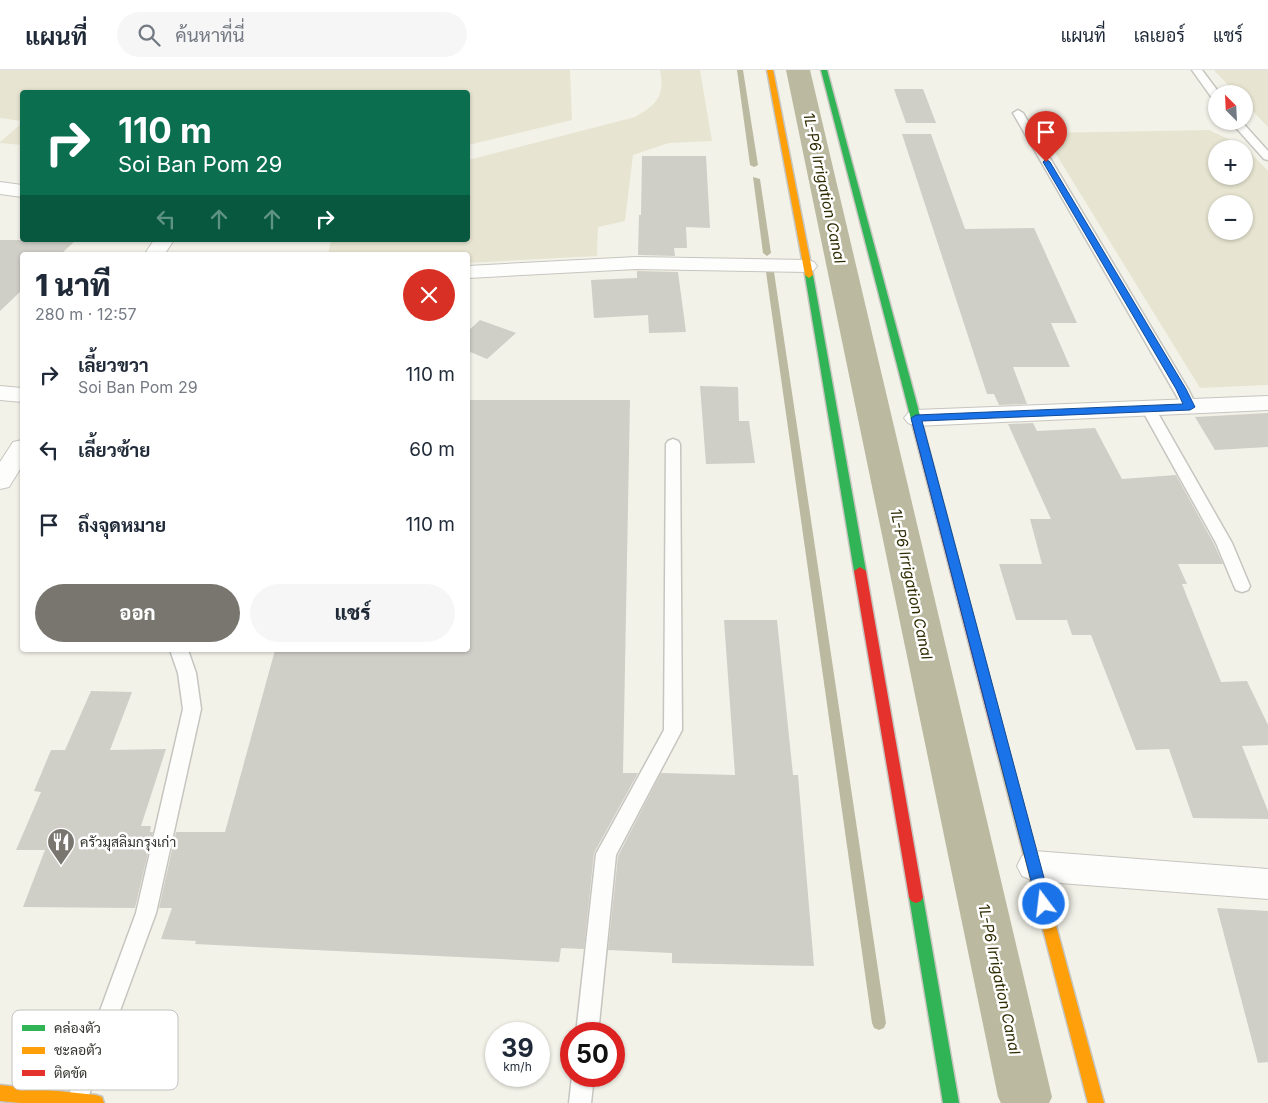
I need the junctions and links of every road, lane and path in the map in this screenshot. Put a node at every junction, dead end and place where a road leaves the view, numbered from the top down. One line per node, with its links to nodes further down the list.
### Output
1 (770, 70): 10 (main road)
2 (824, 70): 17 (main road)
3 (1197, 70): 4 (lane)
4 (1208, 85)
5 (1018, 113): 15 (lane)
6 (1243, 130): 7 (lane)
7 (1268, 157)
8 (0, 188): 9 (street)
9 (20, 191)
10 (807, 266): 11 (street); 33 (main road)
11 (470, 272)
12 (0, 393): 13 (street)
13 (20, 395)
14 (1268, 403): 15 (street)
15 (1190, 407): 16 (street)
16 (1148, 408): 17 (street); 21 (lane)
17 (916, 418): 23 (main road)
18 (673, 444): 26 (lane)
19 (20, 451): 20 (street)
20 (0, 481)
21 (1242, 586)
22 (179, 652): 25 (lane)
23 (1034, 866): 24 (street); 34 (main road)
24 (1268, 884)
25 (110, 1010)
26 (588, 1022)
27 (581, 1087): 32 (lane)
28 (80, 1090): 30 (lane)
29 (0, 1093): 30 (main road)
30 (76, 1101): 31 (main road)
31 (96, 1103)
32 (580, 1103)
33 (950, 1103)
34 (1096, 1103)

